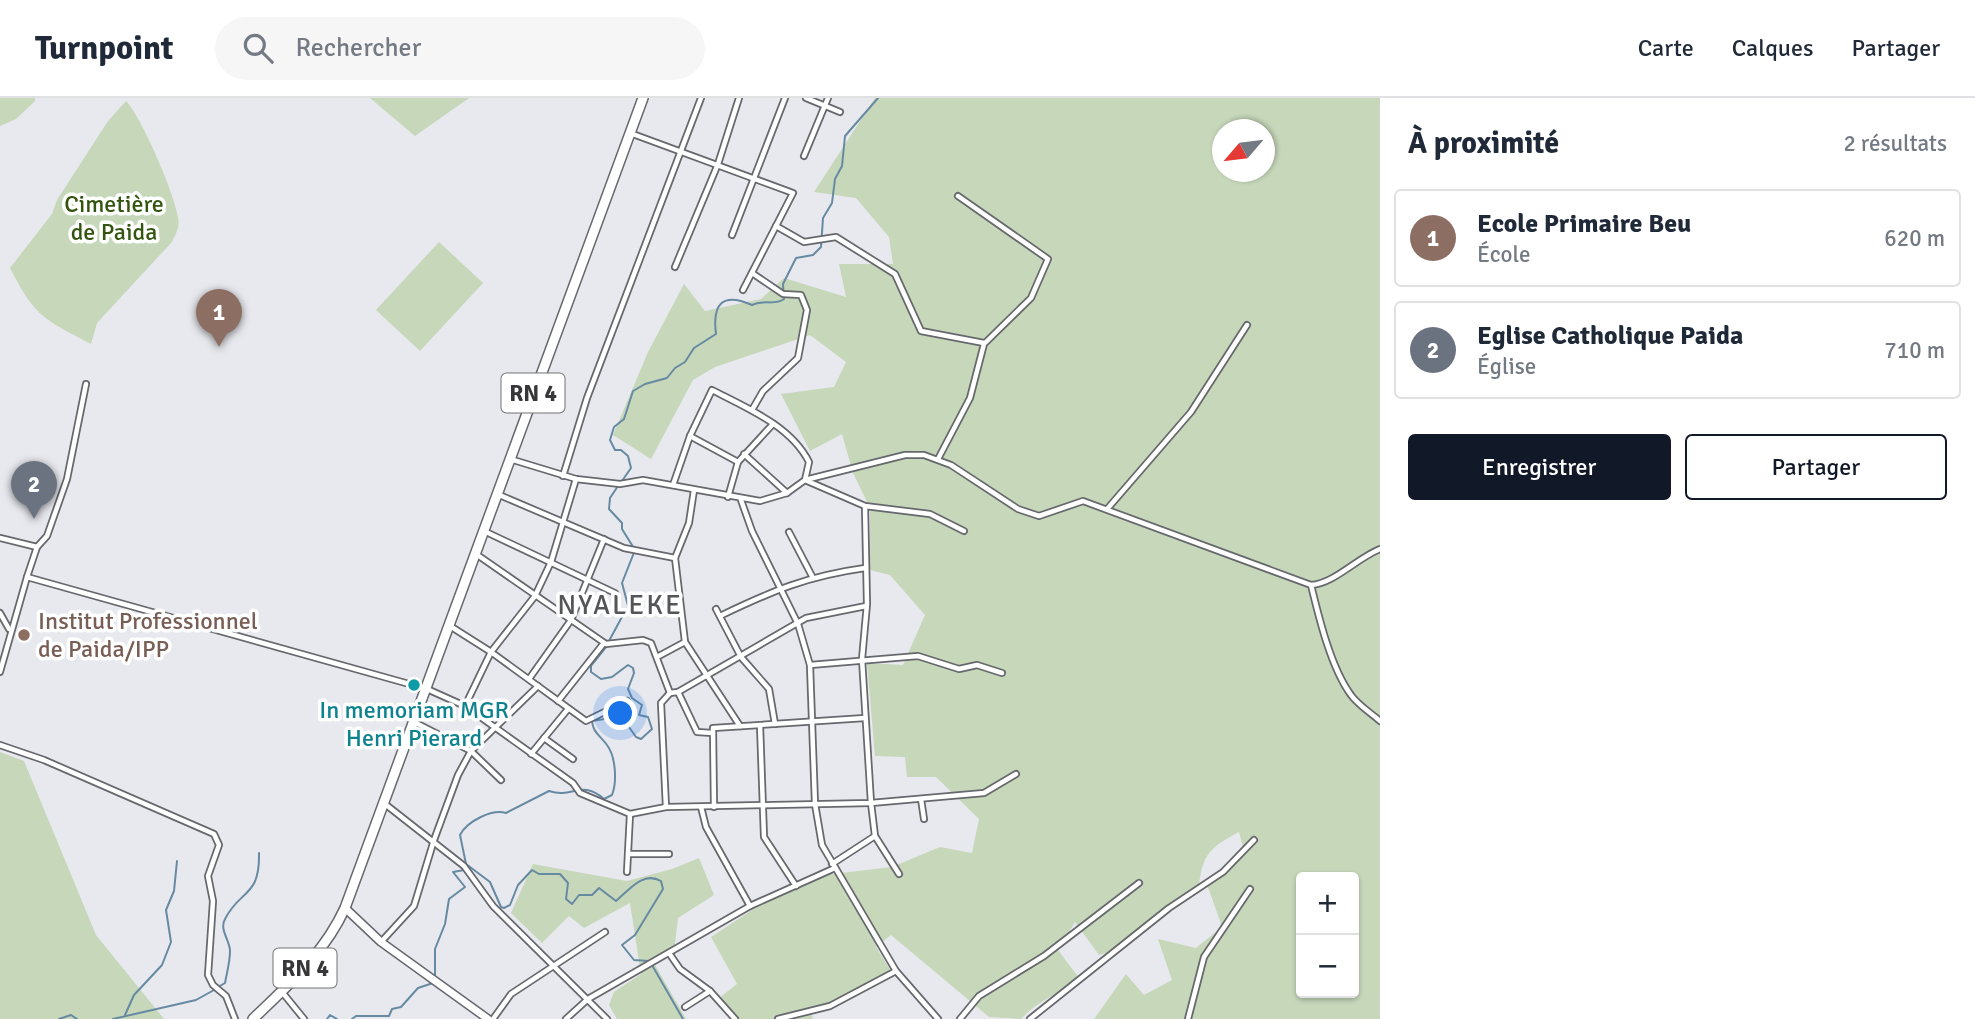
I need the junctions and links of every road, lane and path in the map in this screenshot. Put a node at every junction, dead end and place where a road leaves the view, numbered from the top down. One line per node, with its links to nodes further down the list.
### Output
1 (643, 98): 9 (highway, RN 4)
2 (701, 98): 10 (street)
3 (739, 98): 12 (street)
4 (785, 98): 13 (street)
5 (806, 98): 7 (street)
6 (828, 98): 7 (street)
7 (825, 106): 8 (street); 11 (street)
8 (840, 112)
9 (629, 133): 10 (street); 27 (highway, RN 4)
10 (682, 150): 12 (street); 30 (street)
11 (804, 156)
12 (718, 164): 13 (street); 17 (street)
13 (755, 179): 15 (street); 16 (street)
14 (958, 196): 21 (street)
15 (776, 226): 18 (street); 21 (street)
16 (732, 235)
17 (675, 267)
18 (752, 273): 19 (street); 23 (street)
19 (743, 290)
20 (1247, 325): 40 (street)
21 (984, 344): 28 (street)
22 (86, 384): 47 (street)
23 (752, 410): 24 (street); 25 (street)
24 (773, 424): 26 (street); 32 (street)
25 (690, 436): 29 (street); 33 (street)
26 (744, 454): 29 (street); 35 (street)
27 (509, 458): 30 (street); 36 (highway, RN 4)
28 (938, 459): 32 (street); 40 (street)
29 (738, 462): 37 (street)
30 (563, 476): 31 (street)
31 (576, 479): 33 (street); 41 (street)
32 (805, 480): 35 (street); 39 (street)
33 (673, 485): 34 (street)
34 (694, 490): 37 (street); 50 (street)
35 (787, 493): 38 (street)
36 (496, 494): 41 (street); 42 (highway, RN 4)
37 (728, 497): 38 (street)
38 (741, 500): 57 (street)
39 (865, 506): 43 (street); 52 (street)
40 (1108, 508): 56 (street)
41 (564, 523): 46 (street); 51 (street)
42 (484, 531): 49 (highway, RN 4); 51 (street)
43 (964, 531)
44 (789, 532): 54 (street)
45 (0, 538): 47 (street)
46 (604, 539): 50 (street); 55 (street)
47 (37, 547): 53 (street)
48 (1380, 549): 56 (street)
49 (475, 553): 59 (street); 66 (highway, RN 4)
50 (675, 558): 68 (street)
51 (551, 562): 55 (street); 59 (street)
52 (865, 568): 54 (street); 60 (street)
53 (27, 577): 67 (street); 80 (street)
54 (813, 578): 57 (street)
55 (589, 580): 58 (street); 64 (street)
56 (1311, 585): 89 (street)
57 (779, 587): 63 (street); 65 (street)
58 (615, 593)
59 (535, 596): 64 (street); 70 (street)
60 (866, 606): 65 (street); 73 (street)
61 (716, 609): 63 (street)
62 (0, 613): 67 (street)
63 (720, 616): 72 (street)
64 (571, 620): 69 (street); 78 (street)
65 (798, 624): 72 (street); 74 (street)
66 (449, 625): 70 (street); 80 (highway, RN 4)
67 (10, 630): 75 (street)
68 (685, 642): 71 (street); 77 (street)
69 (607, 644): 71 (street); 83 (street)
70 (491, 652): 78 (street); 85 (street)
71 (657, 657): 82 (street)
72 (741, 657): 77 (street); 91 (street)
73 (862, 659): 74 (street); 76 (street); 87 (street)
74 (810, 665): 88 (street)
75 (0, 672)
76 (1002, 673)
77 (709, 675): 81 (street); 93 (street)
78 (529, 679): 79 (street)
79 (538, 686): 83 (street); 94 (street)
80 (426, 689): 85 (street); 90 (highway, RN 4)
81 (678, 692): 82 (street); 95 (street)
82 (670, 693): 108 (street)
83 (558, 701): 86 (street)
84 (627, 701): 86 (street)
85 (465, 706): 94 (street)
86 (568, 709): 96 (street)
87 (866, 718): 88 (street); 105 (street)
88 (813, 721): 91 (street); 106 (street)
89 (1380, 721)
90 (414, 722): 98 (street); 104 (highway, RN 4)
91 (775, 724): 92 (street)
92 (760, 725): 93 (street); 107 (street)
93 (740, 726): 95 (street)
94 (496, 727): 98 (street); 99 (street)
95 (713, 733): 110 (street)
96 (544, 738): 99 (street); 100 (street)
97 (0, 745): 135 (street)
98 (471, 751): 102 (street); 114 (street)
99 (531, 754): 111 (street)
100 (573, 759)
101 (1016, 774): 103 (street)
102 (501, 780)
103 (921, 798): 105 (street); 112 (street)
104 (383, 803): 114 (street); 125 (highway, RN 4)
105 (871, 803): 106 (street); 113 (street)
106 (815, 804): 107 (street); 118 (street)
107 (761, 805): 110 (street); 122 (street)
108 (666, 807): 109 (street); 111 (street)
109 (701, 807): 110 (street); 124 (street)
110 (714, 807)
111 (631, 814): 116 (street)
112 (924, 818)
113 (876, 836): 118 (street); 120 (street)
114 (434, 840): 127 (street); 129 (street)
115 (1254, 840): 145 (street)
116 (628, 854): 117 (street); 119 (street)
117 (669, 854)
118 (833, 866): 122 (street); 130 (street)
119 (626, 872)
120 (899, 874)
121 (1139, 883): 144 (street)
122 (796, 886): 124 (street)
123 (1250, 889): 146 (street)
124 (750, 906): 128 (street)
125 (345, 908): 127 (street); 131 (highway, RN 4)
126 (605, 932): 129 (street)
127 (381, 942): 138 (street)
128 (669, 953): 132 (street); 133 (street)
129 (553, 965): 133 (street); 138 (street)
130 (896, 971): 142 (street); 143 (street)
131 (281, 991): 136 (highway, RN 4); 137 (street)
132 (710, 991): 134 (street); 141 (street)
133 (588, 999): 139 (street); 140 (street)
134 (685, 1007)
135 (235, 1019)
136 (253, 1019)
137 (304, 1019)
138 (490, 1019)
139 (566, 1019)
140 (607, 1019)
141 (735, 1019)
142 (778, 1019)
143 (939, 1019)
144 (960, 1019)
145 (1030, 1019)
146 (1188, 1019)

